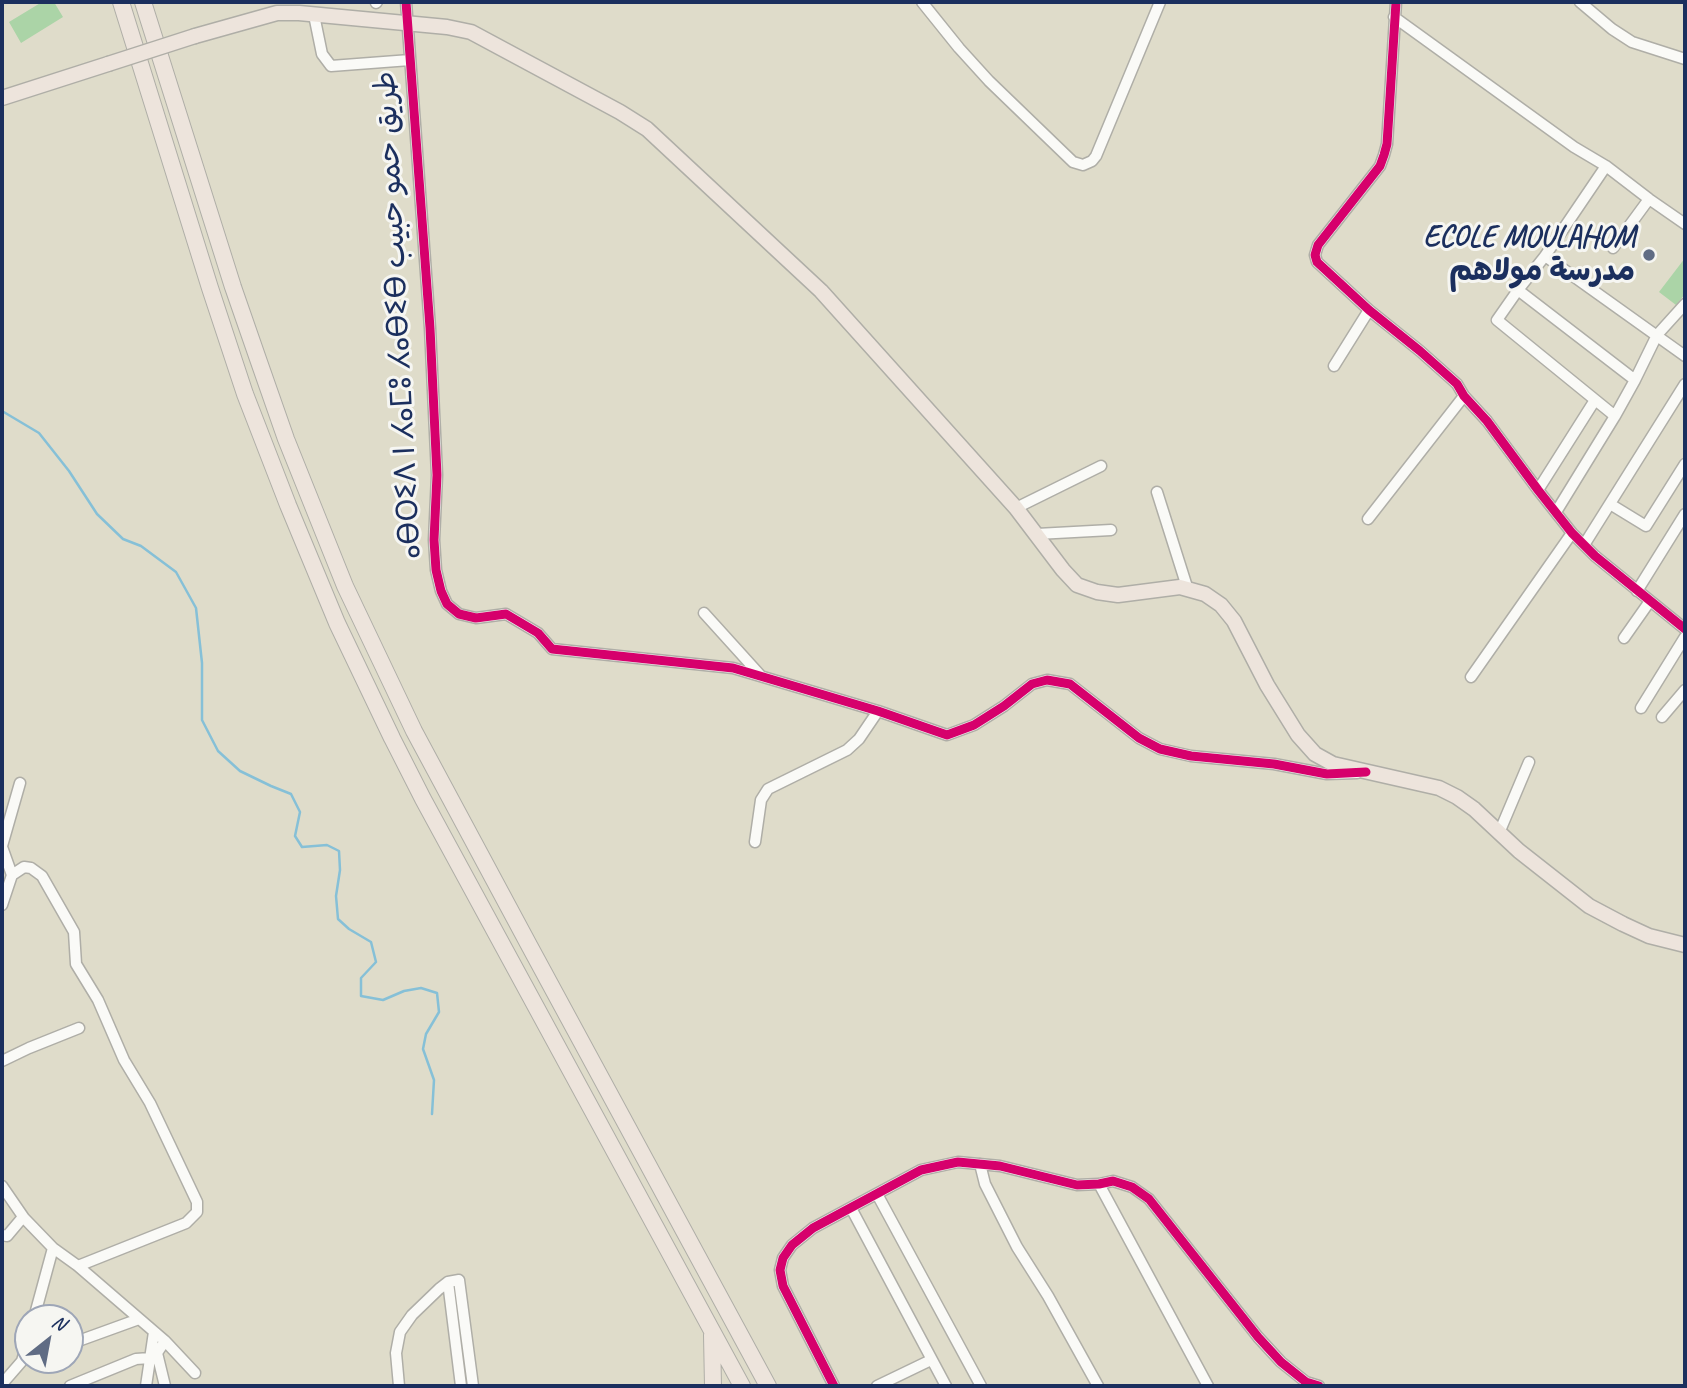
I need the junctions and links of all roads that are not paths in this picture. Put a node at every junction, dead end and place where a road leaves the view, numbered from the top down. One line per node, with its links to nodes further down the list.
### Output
1 (121, 2): 81 (highway)
2 (143, 2): 87 (highway)
3 (284, 2): 9 (street)
4 (407, 2): 11 (street, ⴰⴱⵔⵉⴷ ⵏ ⵃⴰⵎⵓ ⵃⴰⴱⵉⴱ طريق حمو حبيب)
5 (922, 2): 6 (street)
6 (1160, 2)
7 (1396, 2): 10 (street)
8 (1580, 2): 12 (street)
9 (306, 14): 11 (main road); 13 (street); 14 (main road, bridge)
10 (1394, 16): 15 (street); 22 (street)
11 (408, 24): 13 (street, ⴰⴱⵔⵉⴷ ⵏ ⵃⴰⵎⵓ ⵃⴰⴱⵉⴱ طريق حمو حبيب); 36 (main road)
12 (1685, 59)
13 (410, 60): 51 (street, ⴰⴱⵔⵉⴷ ⵏ ⵃⴰⵎⵓ ⵃⴰⴱⵉⴱ طريق حمو حبيب)
14 (2, 98)
15 (1606, 166): 16 (street); 19 (street)
16 (1649, 200): 17 (street); 18 (street)
17 (1685, 224)
18 (1612, 248)
19 (1545, 256): 20 (street); 23 (street)
20 (1518, 290): 26 (street); 29 (street)
21 (1685, 304): 23 (street)
22 (1369, 310): 25 (street); 28 (street)
23 (1657, 335): 24 (street); 26 (street)
24 (1685, 356)
25 (1334, 366)
26 (1635, 380): 30 (street)
27 (1685, 384): 35 (street)
28 (1464, 396): 33 (street); 39 (street)
29 (1595, 400): 30 (street); 33 (street)
30 (1615, 416): 37 (street)
31 (1685, 464): 35 (street)
32 (1101, 466): 36 (street)
33 (1538, 490): 37 (street)
34 (1157, 492): 44 (street)
35 (1610, 504): 43 (street)
36 (1016, 508): 42 (main road)
37 (1556, 512): 41 (street)
38 (1685, 514): 45 (street)
39 (1368, 519)
40 (1111, 530): 42 (street)
41 (1572, 533): 43 (street); 52 (street)
42 (1037, 534): 44 (main road)
43 (1584, 545): 45 (street)
44 (1188, 590): 58 (main road)
45 (1637, 591): 46 (street)
46 (1650, 601): 48 (street); 50 (street)
47 (704, 613): 51 (street)
48 (1685, 629)
49 (1685, 637): 54 (street)
50 (1624, 638)
51 (763, 677): 55 (street, ⴰⴱⵔⵉⴷ ⵏ ⵃⴰⵎⵓ ⵃⴰⴱⵉⴱ طريق حمو حبيب)
52 (1471, 677)
53 (1685, 690): 56 (street)
54 (1641, 708)
55 (877, 711): 58 (street, ⴰⴱⵔⵉⴷ ⵏ ⵃⴰⵎⵓ ⵃⴰⴱⵉⴱ طريق حمو حبيب); 61 (street)
56 (1662, 717)
57 (1530, 761): 60 (street)
58 (1366, 772): 60 (main road)
59 (20, 783): 62 (street)
60 (1499, 833): 65 (main road)
61 (755, 842)
62 (2, 846): 63 (street)
63 (12, 875): 64 (street); 76 (street)
64 (2, 905)
65 (1685, 945)
66 (79, 1028): 67 (street)
67 (2, 1061)
68 (980, 1164): 69 (street); 71 (street); 100 (street)
69 (1099, 1184): 101 (street); 102 (street)
70 (2, 1186): 73 (street)
71 (877, 1194): 72 (street); 99 (street)
72 (851, 1208): 85 (street); 96 (street)
73 (23, 1217): 74 (street); 75 (street)
74 (2, 1236)
75 (53, 1248): 76 (street); 78 (street)
76 (78, 1266): 79 (street)
77 (453, 1281): 91 (street); 92 (street); 93 (street)
78 (38, 1304)
79 (139, 1319): 80 (street); 82 (street)
80 (154, 1332): 83 (street); 84 (street)
81 (712, 1332): 94 (highway); 95 (highway)
82 (84, 1339)
83 (165, 1342): 86 (street); 90 (street)
84 (150, 1357): 88 (street); 89 (street)
85 (931, 1360): 97 (street); 98 (street)
86 (195, 1373)
87 (767, 1382)
88 (70, 1386)
89 (146, 1386)
90 (165, 1386)
91 (398, 1386)
92 (461, 1386)
93 (473, 1386)
94 (713, 1386)
95 (742, 1386)
96 (834, 1386)
97 (877, 1386)
98 (946, 1386)
99 (981, 1386)
100 (1098, 1386)
101 (1208, 1386)
102 (1319, 1386)

